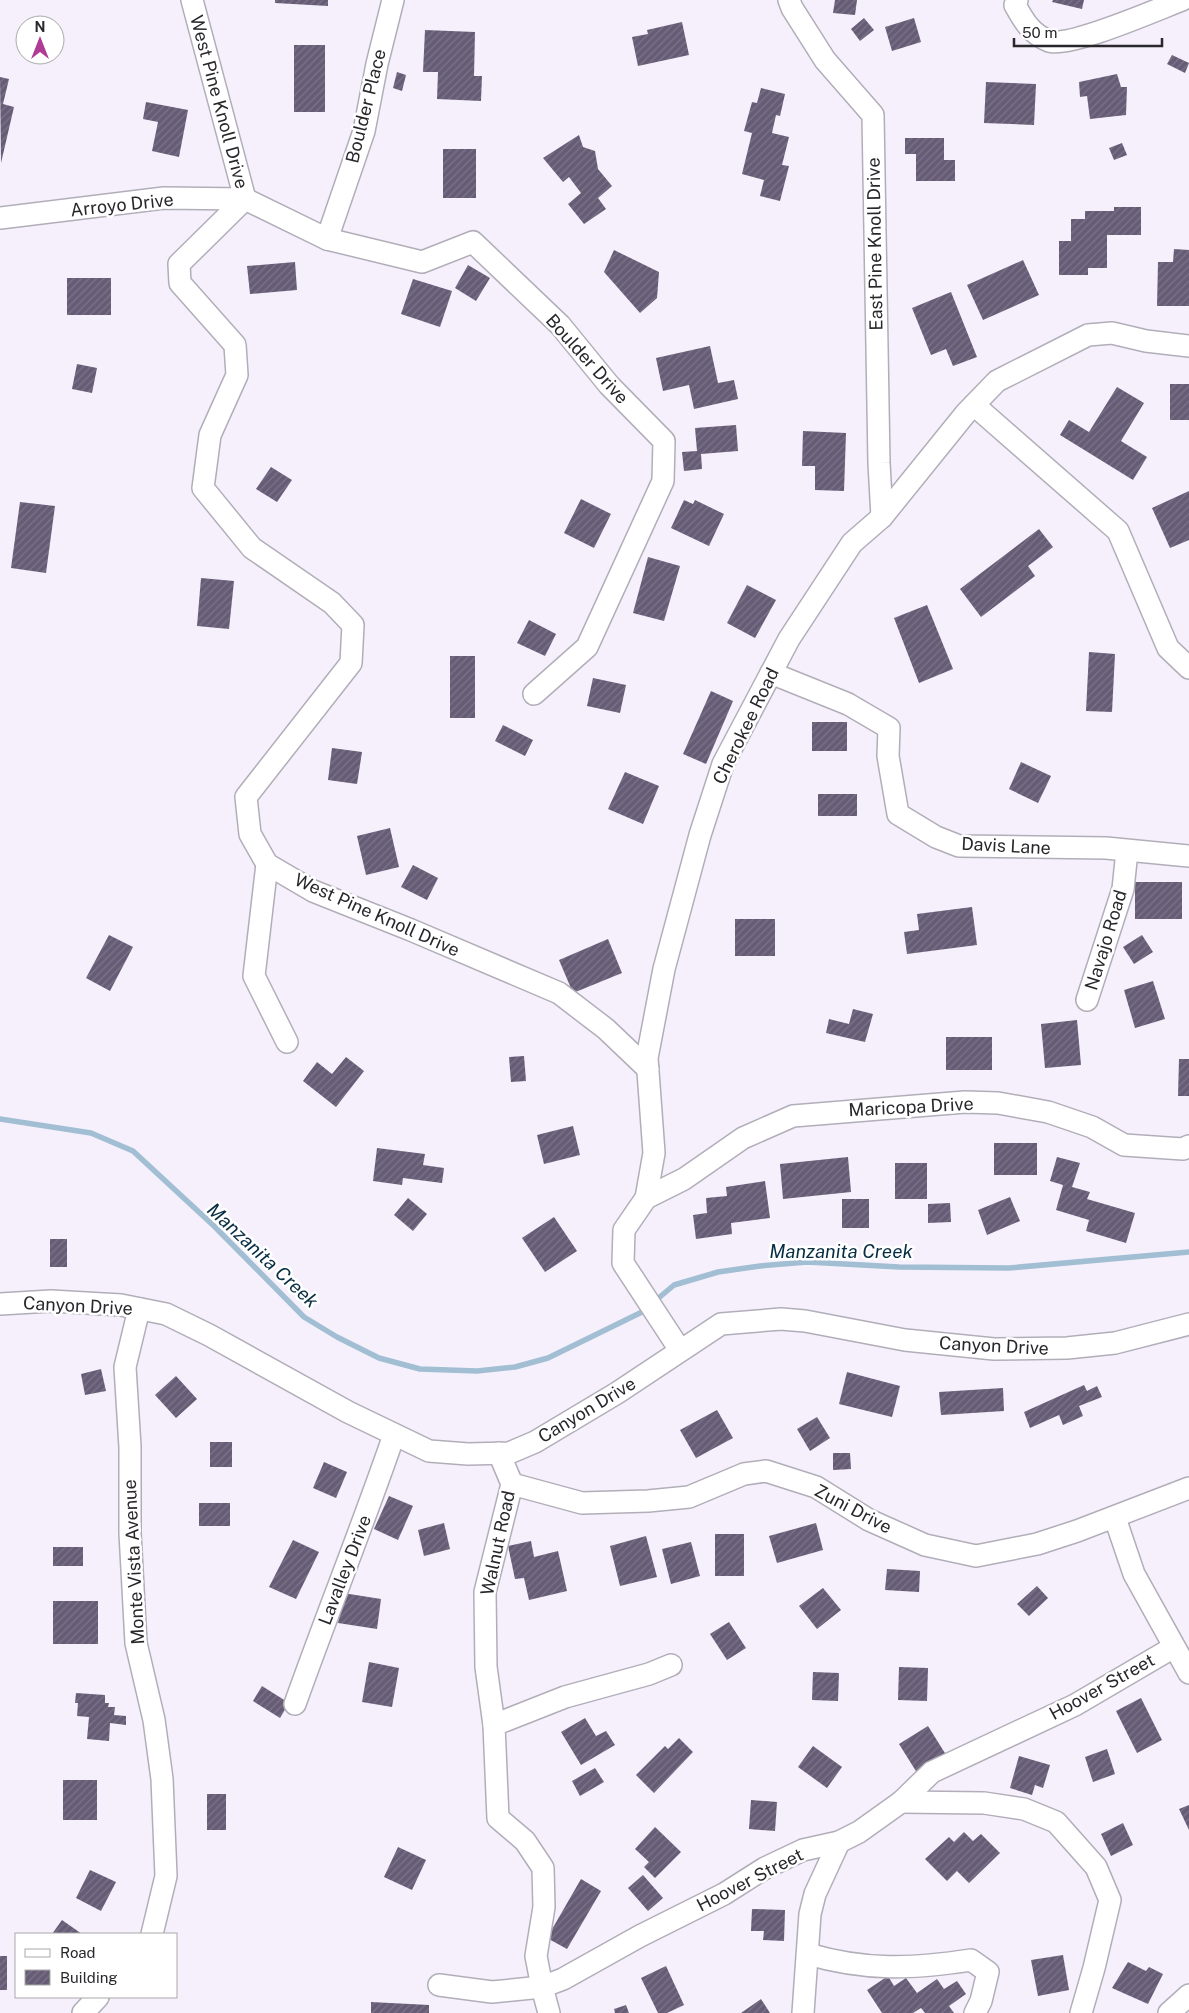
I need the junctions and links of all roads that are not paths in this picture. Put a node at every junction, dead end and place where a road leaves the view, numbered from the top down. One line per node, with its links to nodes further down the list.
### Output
1 (192, 0): 6 (street, West Pine Knoll Drive)
2 (393, 0): 8 (street, Boulder Place)
3 (789, 0): 11 (street, East Pine Knoll Drive)
4 (1017, 0): 5 (street)
5 (1182, 0)
6 (245, 199): 7 (street, Arroyo Drive); 8 (street, Boulder Drive); 17 (street, West Pine Knoll Drive)
7 (0, 218)
8 (327, 238): 14 (street, Boulder Drive)
9 (1189, 346): 10 (street, Cherokee Road)
10 (974, 404): 11 (street, Cherokee Road); 12 (street)
11 (882, 517): 13 (street, Cherokee Road)
12 (1189, 668)
13 (771, 673): 15 (street, Davis Lane); 20 (street, Cherokee Road)
14 (534, 694)
15 (1127, 851): 16 (street, Davis Lane); 18 (street, Navajo Road)
16 (1189, 856)
17 (267, 864): 19 (street); 20 (street, West Pine Knoll Drive)
18 (1087, 1000)
19 (287, 1042)
20 (648, 1069): 22 (street, Cherokee Road)
21 (1189, 1146): 22 (street, Maricopa Drive)
22 (646, 1198): 26 (street, Cherokee Road)
23 (0, 1304): 24 (street, Canyon Drive)
24 (139, 1309): 27 (street, Canyon Drive); 39 (street, Monte Vista Avenue)
25 (1189, 1324): 26 (street, Canyon Drive)
26 (680, 1350): 28 (street, Canyon Drive)
27 (394, 1435): 28 (street, Canyon Drive); 35 (street, Lavalley Drive)
28 (499, 1453): 29 (street, Walnut Road)
29 (512, 1484): 31 (street, Zuni Drive); 36 (street, Walnut Road)
30 (1189, 1488): 31 (street, Zuni Drive)
31 (1115, 1518): 32 (street)
32 (1174, 1647): 34 (street); 37 (street, Hoover Street)
33 (671, 1666): 36 (street)
34 (1189, 1673)
35 (295, 1704)
36 (494, 1725): 42 (street, Walnut Road)
37 (901, 1802): 38 (street, Hoover Street); 49 (street)
38 (839, 1842): 40 (street); 42 (street, Hoover Street)
39 (152, 1933)
40 (808, 1954): 47 (street); 48 (street)
41 (439, 1985): 42 (street, Hoover Street)
42 (542, 1987): 46 (street, Walnut Road)
43 (1189, 1995): 50 (street)
44 (97, 1998): 45 (street)
45 (83, 2013)
46 (549, 2013)
47 (803, 2013)
48 (975, 2013)
49 (1081, 2013)
50 (1169, 2013)

